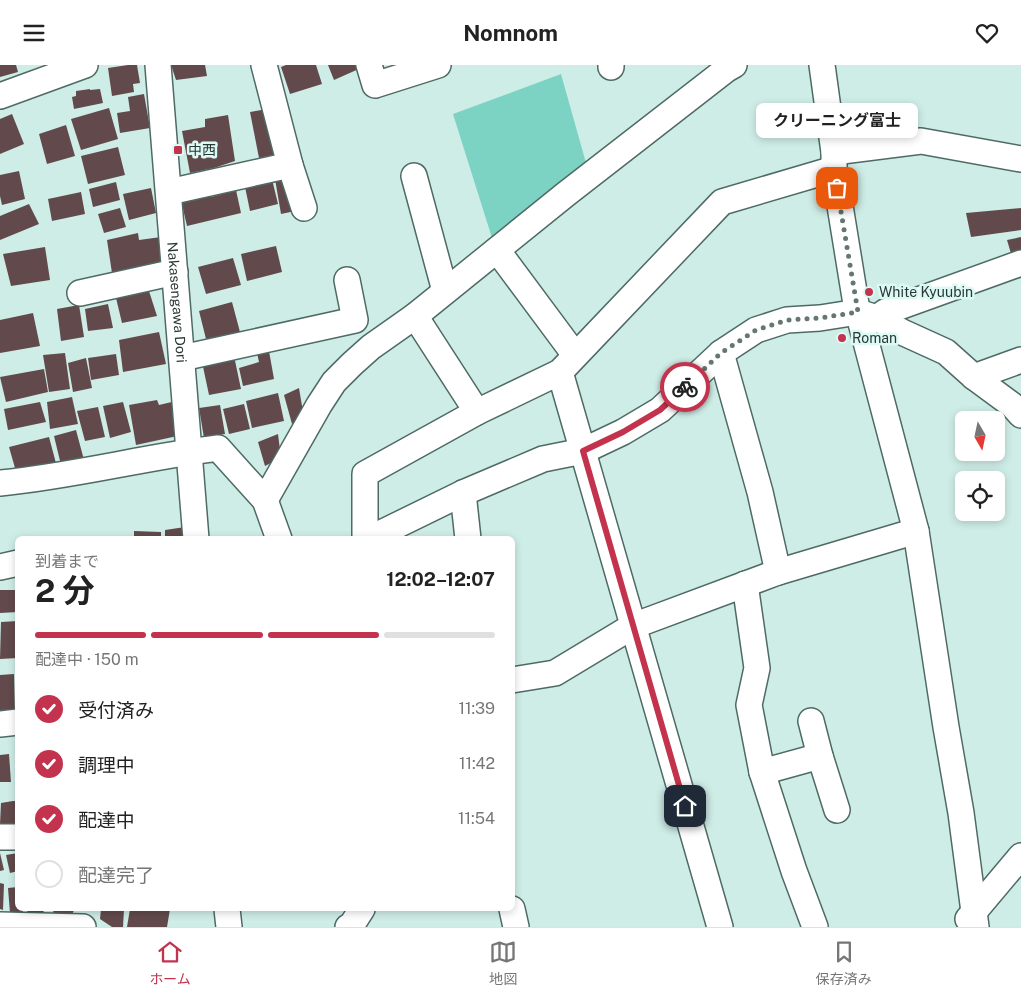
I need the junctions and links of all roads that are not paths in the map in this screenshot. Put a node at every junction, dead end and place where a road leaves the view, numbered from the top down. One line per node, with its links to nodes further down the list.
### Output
1 (86, 65): 8 (street)
2 (158, 65): 13 (street, Nakasengawa Dori)
3 (264, 65): 11 (street)
4 (369, 65): 5 (street)
5 (438, 65)
6 (734, 65): 15 (street)
7 (822, 65): 10 (street)
8 (0, 96)
9 (1021, 159): 10 (street)
10 (834, 160): 21 (street); 26 (street)
11 (290, 165): 13 (street); 14 (street)
12 (414, 176): 19 (street)
13 (169, 192): 17 (street, Nakasengawa Dori)
14 (304, 208)
15 (497, 250): 19 (street); 26 (street)
16 (1021, 263): 21 (street)
17 (175, 271): 20 (street); 24 (street, Nakasengawa Dori)
18 (347, 280): 24 (street)
19 (446, 291): 22 (street)
20 (80, 293)
21 (868, 315): 23 (street); 27 (street); 35 (street)
22 (415, 316): 28 (street); 34 (street)
23 (721, 353): 30 (street); 43 (street)
24 (182, 358): 31 (street, Nakasengawa Dori)
25 (1021, 359): 27 (street)
26 (567, 364): 28 (street); 30 (street)
27 (974, 377): 29 (street)
28 (477, 412): 38 (street)
29 (1021, 415)
30 (583, 451): 33 (street); 45 (street)
31 (189, 452): 32 (street); 34 (street); 36 (street, Nakasengawa Dori)
32 (1, 481)
33 (463, 493): 39 (street); 40 (street)
34 (265, 500): 37 (street)
35 (916, 531): 43 (street); 60 (street)
36 (196, 536)
37 (278, 536)
38 (365, 536)
39 (375, 536)
40 (468, 536)
41 (15, 564): 42 (street)
42 (0, 567)
43 (778, 572): 44 (street)
44 (745, 585): 45 (street); 51 (street)
45 (633, 626): 46 (street); 66 (street)
46 (515, 680)
47 (812, 721): 50 (street)
48 (15, 722): 49 (street)
49 (0, 723)
50 (820, 756): 51 (street); 52 (street)
51 (762, 772): 67 (street)
52 (837, 810)
53 (0, 837): 54 (street)
54 (15, 837)
55 (1021, 856): 60 (street)
56 (82, 911): 62 (street)
57 (227, 911): 63 (street)
58 (361, 911): 64 (street)
59 (512, 911): 65 (street)
60 (971, 921)
61 (0, 925): 62 (street)
62 (83, 927)
63 (228, 927)
64 (348, 927)
65 (516, 927)
66 (720, 927)
67 (815, 927)

